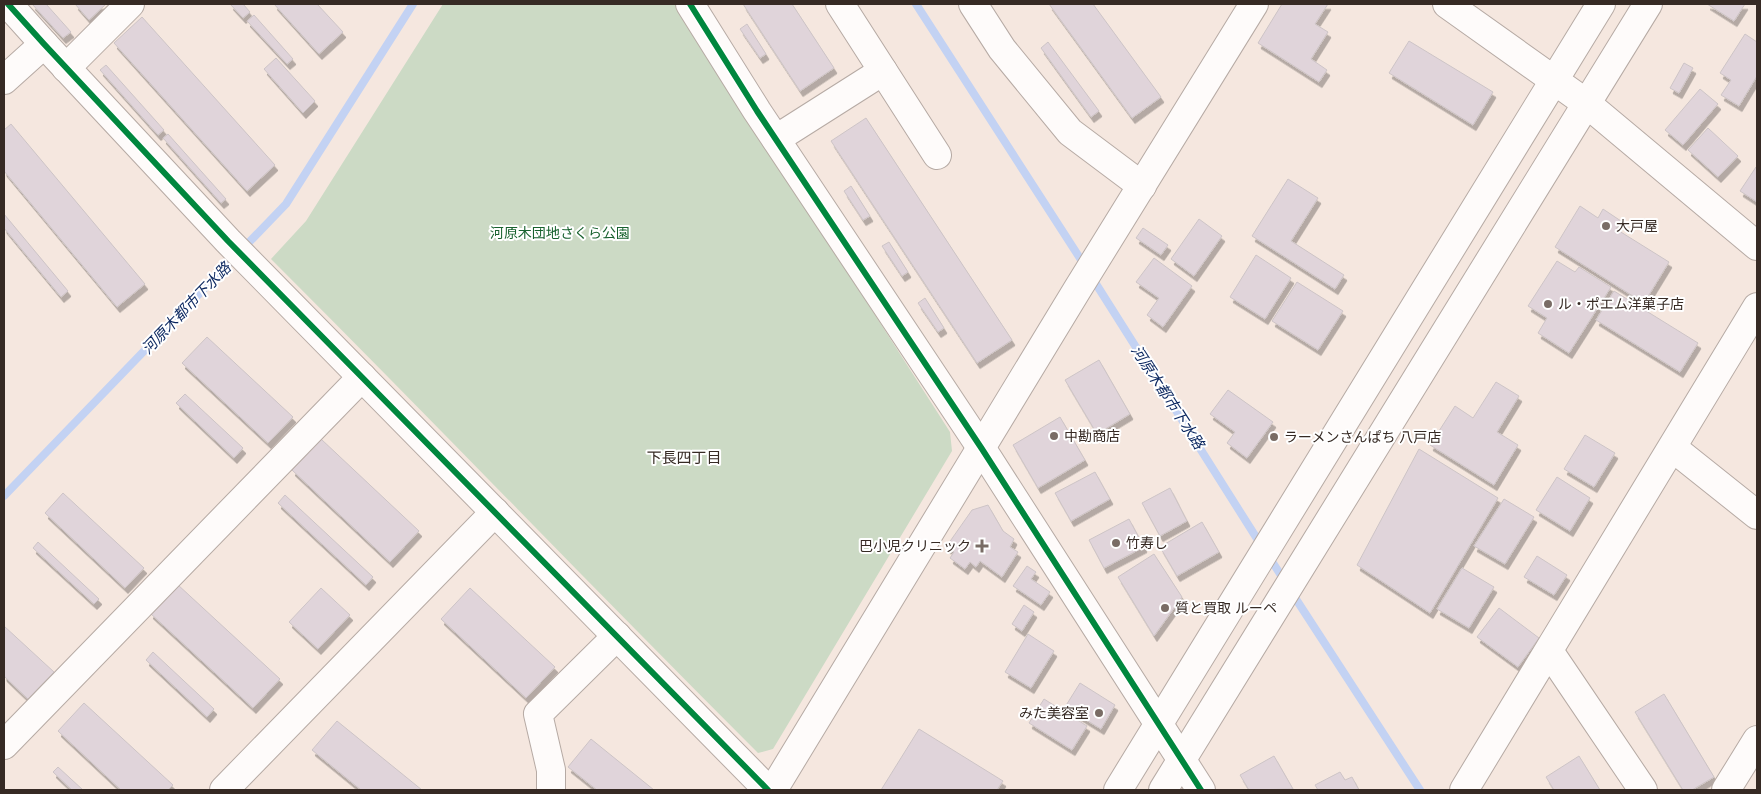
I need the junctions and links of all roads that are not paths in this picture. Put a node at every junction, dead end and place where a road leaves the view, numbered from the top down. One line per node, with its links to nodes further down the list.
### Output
1 (8, 4): 10 (street)
2 (130, 4): 11 (street)
3 (690, 4): 16 (street)
4 (840, 4): 12 (street)
5 (974, 4): 18 (street)
6 (1254, 4): 18 (street)
7 (1447, 4): 14 (street)
8 (1601, 4): 14 (street)
9 (1648, 4): 15 (street)
10 (44, 44): 11 (street); 13 (street)
11 (66, 68): 21 (street)
12 (883, 71): 16 (street); 17 (street)
13 (4, 80)
14 (1554, 80): 15 (street); 28 (street)
15 (1586, 103): 19 (street); 31 (street)
16 (776, 139): 23 (street)
17 (937, 156)
18 (1142, 186): 23 (street)
19 (1757, 246)
20 (1757, 307): 22 (street)
21 (362, 377): 24 (street); 30 (street)
22 (1673, 448): 25 (street); 27 (street)
23 (982, 449): 28 (street); 35 (street)
24 (494, 512): 26 (street); 32 (street)
25 (1757, 515)
26 (617, 636): 33 (street); 34 (street)
27 (1549, 651): 39 (street); 40 (street)
28 (1159, 724): 31 (street); 36 (street)
29 (1757, 740): 41 (street)
30 (4, 745)
31 (1181, 760): 37 (street); 38 (street)
32 (224, 790)
33 (551, 790)
34 (768, 790)
35 (773, 790)
36 (1118, 790)
37 (1163, 790)
38 (1201, 790)
39 (1464, 790)
40 (1643, 790)
41 (1726, 790)

